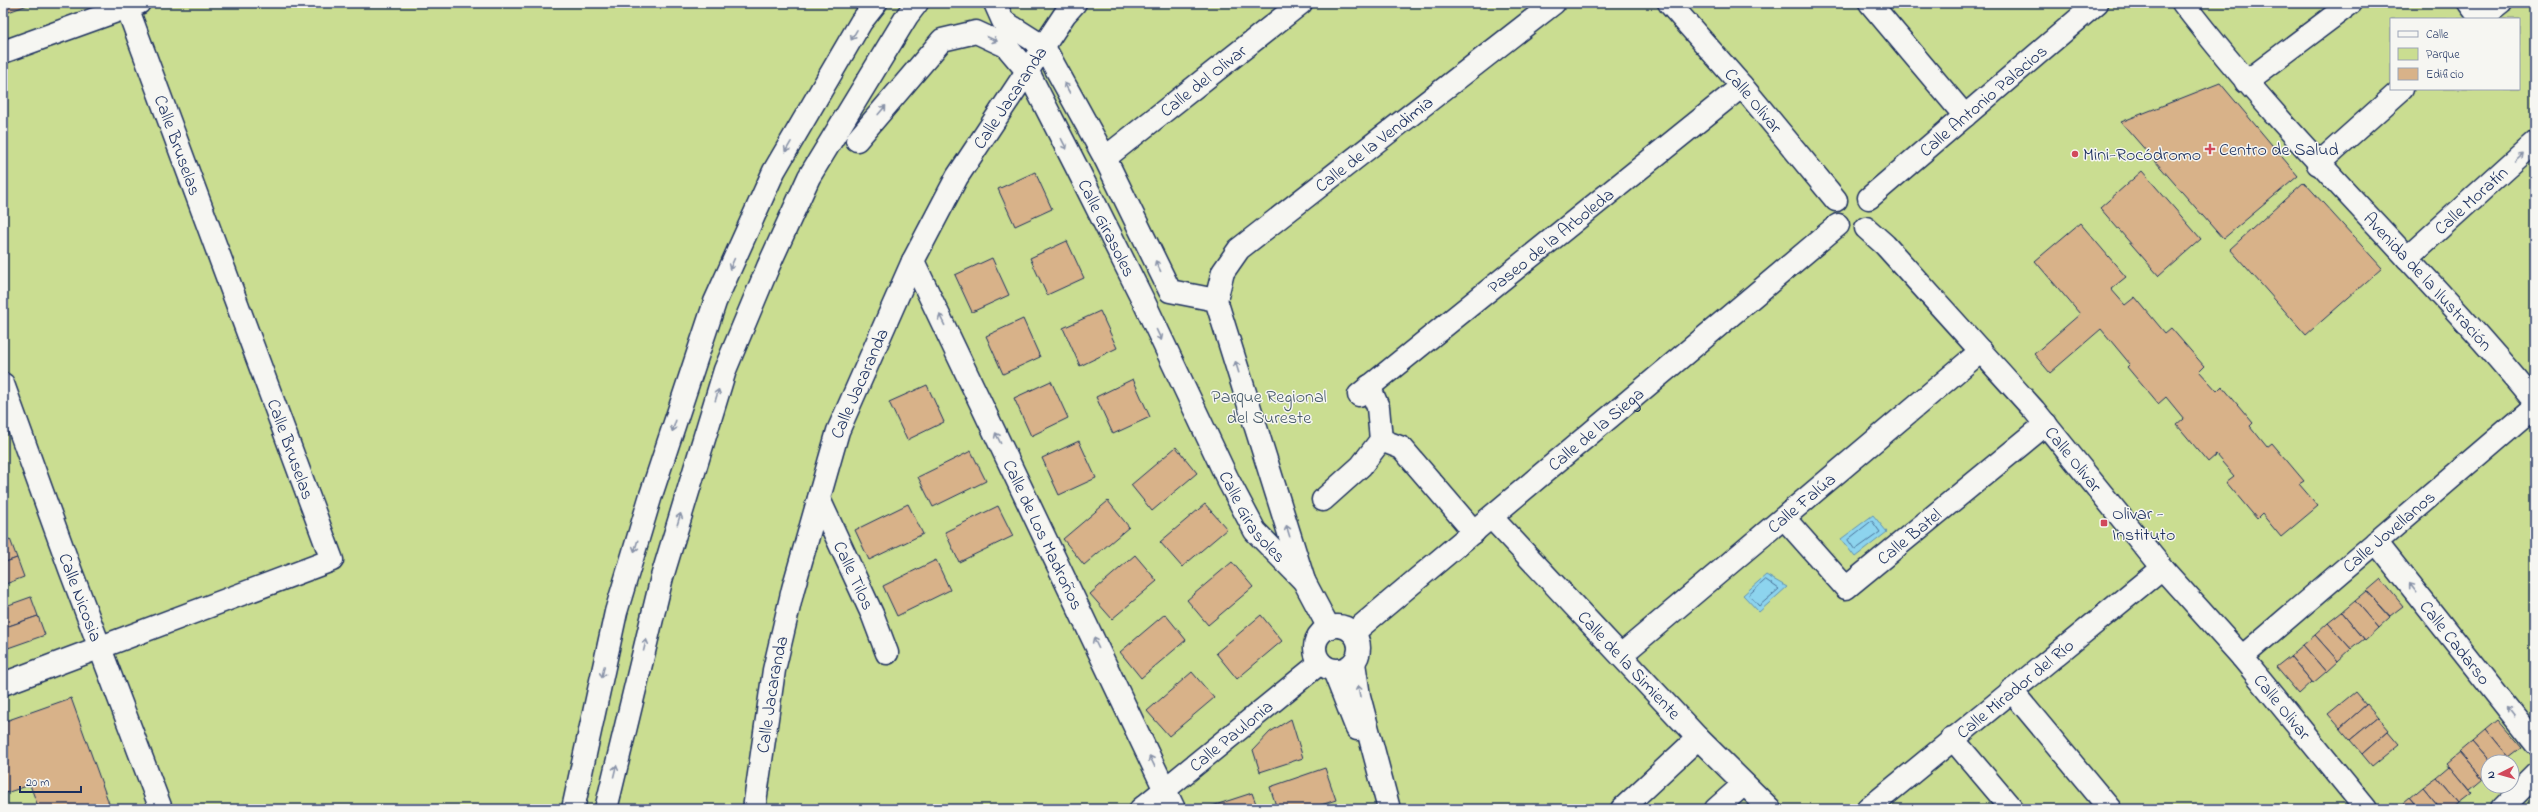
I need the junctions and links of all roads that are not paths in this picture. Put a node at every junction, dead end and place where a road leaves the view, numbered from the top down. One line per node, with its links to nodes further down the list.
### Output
1 (876, 3): 67 (street, one-way to 67)
2 (917, 3): 68 (street, one-way to 2)
3 (995, 3): 15 (street, Calle Girasoles)
4 (1075, 3): 15 (street, Calle Jacaranda)
5 (1301, 3): 24 (street, Calle del Olivar)
6 (1554, 3): 33 (street, Calle de la Vendimia)
7 (1669, 3): 19 (street, Calle Olivar)
8 (1870, 3): 21 (street)
9 (2097, 3): 21 (street, Calle Antonio Palacios)
10 (2183, 3): 18 (street, Avenida de la Ilustración)
11 (2351, 3): 18 (street)
12 (2501, 3): 14 (street)
13 (133, 5): 16 (street); 51 (street, Calle Bruselas)
14 (2477, 13)
15 (1044, 47): 17 (street, Calle Jacaranda); 24 (street, Calle Girasoles, one-way to 15)
16 (3, 52)
17 (1028, 72): 22 (street, Calle Girasoles, one-way to 17); 31 (street, Calle Jacaranda); 34 (street, Calle Girasoles, one-way to 34)
18 (2246, 82): 25 (street, Avenida de la Ilustración)
19 (1742, 86): 27 (street, Calle Olivar); 40 (street, Paseo de la Arboleda)
20 (2401, 90): 25 (street)
21 (1965, 116): 26 (street, Calle Antonio Palacios)
22 (857, 140)
23 (2535, 142): 30 (street, Calle Moratín, one-way to 23)
24 (1105, 158): 32 (street, Calle Girasoles, one-way to 24)
25 (2318, 164): 30 (street, Avenida de la Ilustración)
26 (1869, 198): 27 (street); 29 (street)
27 (1836, 200): 28 (street)
28 (1838, 225): 29 (street); 43 (street, Calle de la Siega)
29 (1866, 228): 35 (street, Calle Olivar)
30 (2407, 258): 37 (street, Avenida de la Ilustración)
31 (913, 261): 41 (street, Calle Jacaranda); 65 (street, Calle de Los Madroños, one-way to 31)
32 (1170, 291): 33 (street); 34 (street)
33 (1216, 300): 48 (street, Calle Girasoles, one-way to 33)
34 (1145, 304): 48 (street, Calle Girasoles, one-way to 48)
35 (1981, 351): 39 (street, Calle Olivar); 44 (street, Calle Falúa)
36 (3, 384): 51 (street, Calle Nicosia)
37 (2535, 402)
38 (2535, 406): 46 (street, Calle Jovellanos)
39 (2046, 424): 44 (street, Calle Batel); 47 (street, Calle Olivar)
40 (1381, 440): 42 (street); 45 (street)
41 (819, 498): 52 (street, Calle Tilos); 69 (street, Calle Jacaranda)
42 (1323, 500)
43 (1492, 518): 45 (street, Calle de la Siega); 53 (street, Calle de la Simiente)
44 (1784, 518): 53 (street, Calle Falúa)
45 (1474, 532): 50 (street, Calle de la Siega)
46 (2376, 542): 54 (street, Calle Jovellanos); 61 (street, Calle Cadarso, one-way to 46)
47 (2162, 568): 54 (street, Calle Olivar); 58 (street, Calle Mirador del Río)
48 (1304, 581): 49 (street, Calle Girasoles)
49 (1328, 628): 50 (street); 56 (street)
50 (1353, 633): 55 (street)
51 (100, 648): 57 (street, Calle Bruselas); 66 (street, Calle Nicosia)
52 (887, 653)
53 (1621, 655): 59 (street, Calle de la Simiente)
54 (2242, 657): 79 (street, Calle Olivar)
55 (1354, 663): 56 (street); 63 (street, one-way to 55)
56 (1327, 667): 63 (street); 65 (street, Calle Paulonia)
57 (3, 684)
58 (2011, 690): 60 (street, Calle Mirador del Río); 78 (street)
59 (1698, 738): 64 (street, Calle de la Simiente); 73 (street)
60 (1952, 738): 76 (street, Calle Mirador del Río); 77 (street)
61 (2535, 743)
62 (2535, 775): 80 (street)
63 (1381, 783): 72 (street)
64 (1744, 784): 74 (street); 75 (street, Calle de la Simiente)
65 (1166, 789): 70 (street, Calle Paulonia); 71 (street, Calle de Los Madroños)
66 (161, 809)
67 (573, 809)
68 (606, 809)
69 (754, 809)
70 (1141, 809)
71 (1174, 809)
72 (1389, 809)
73 (1622, 809)
74 (1716, 809)
75 (1770, 809)
76 (1868, 809)
77 (2012, 809)
78 (2110, 809)
79 (2366, 809)
80 (2501, 809)

